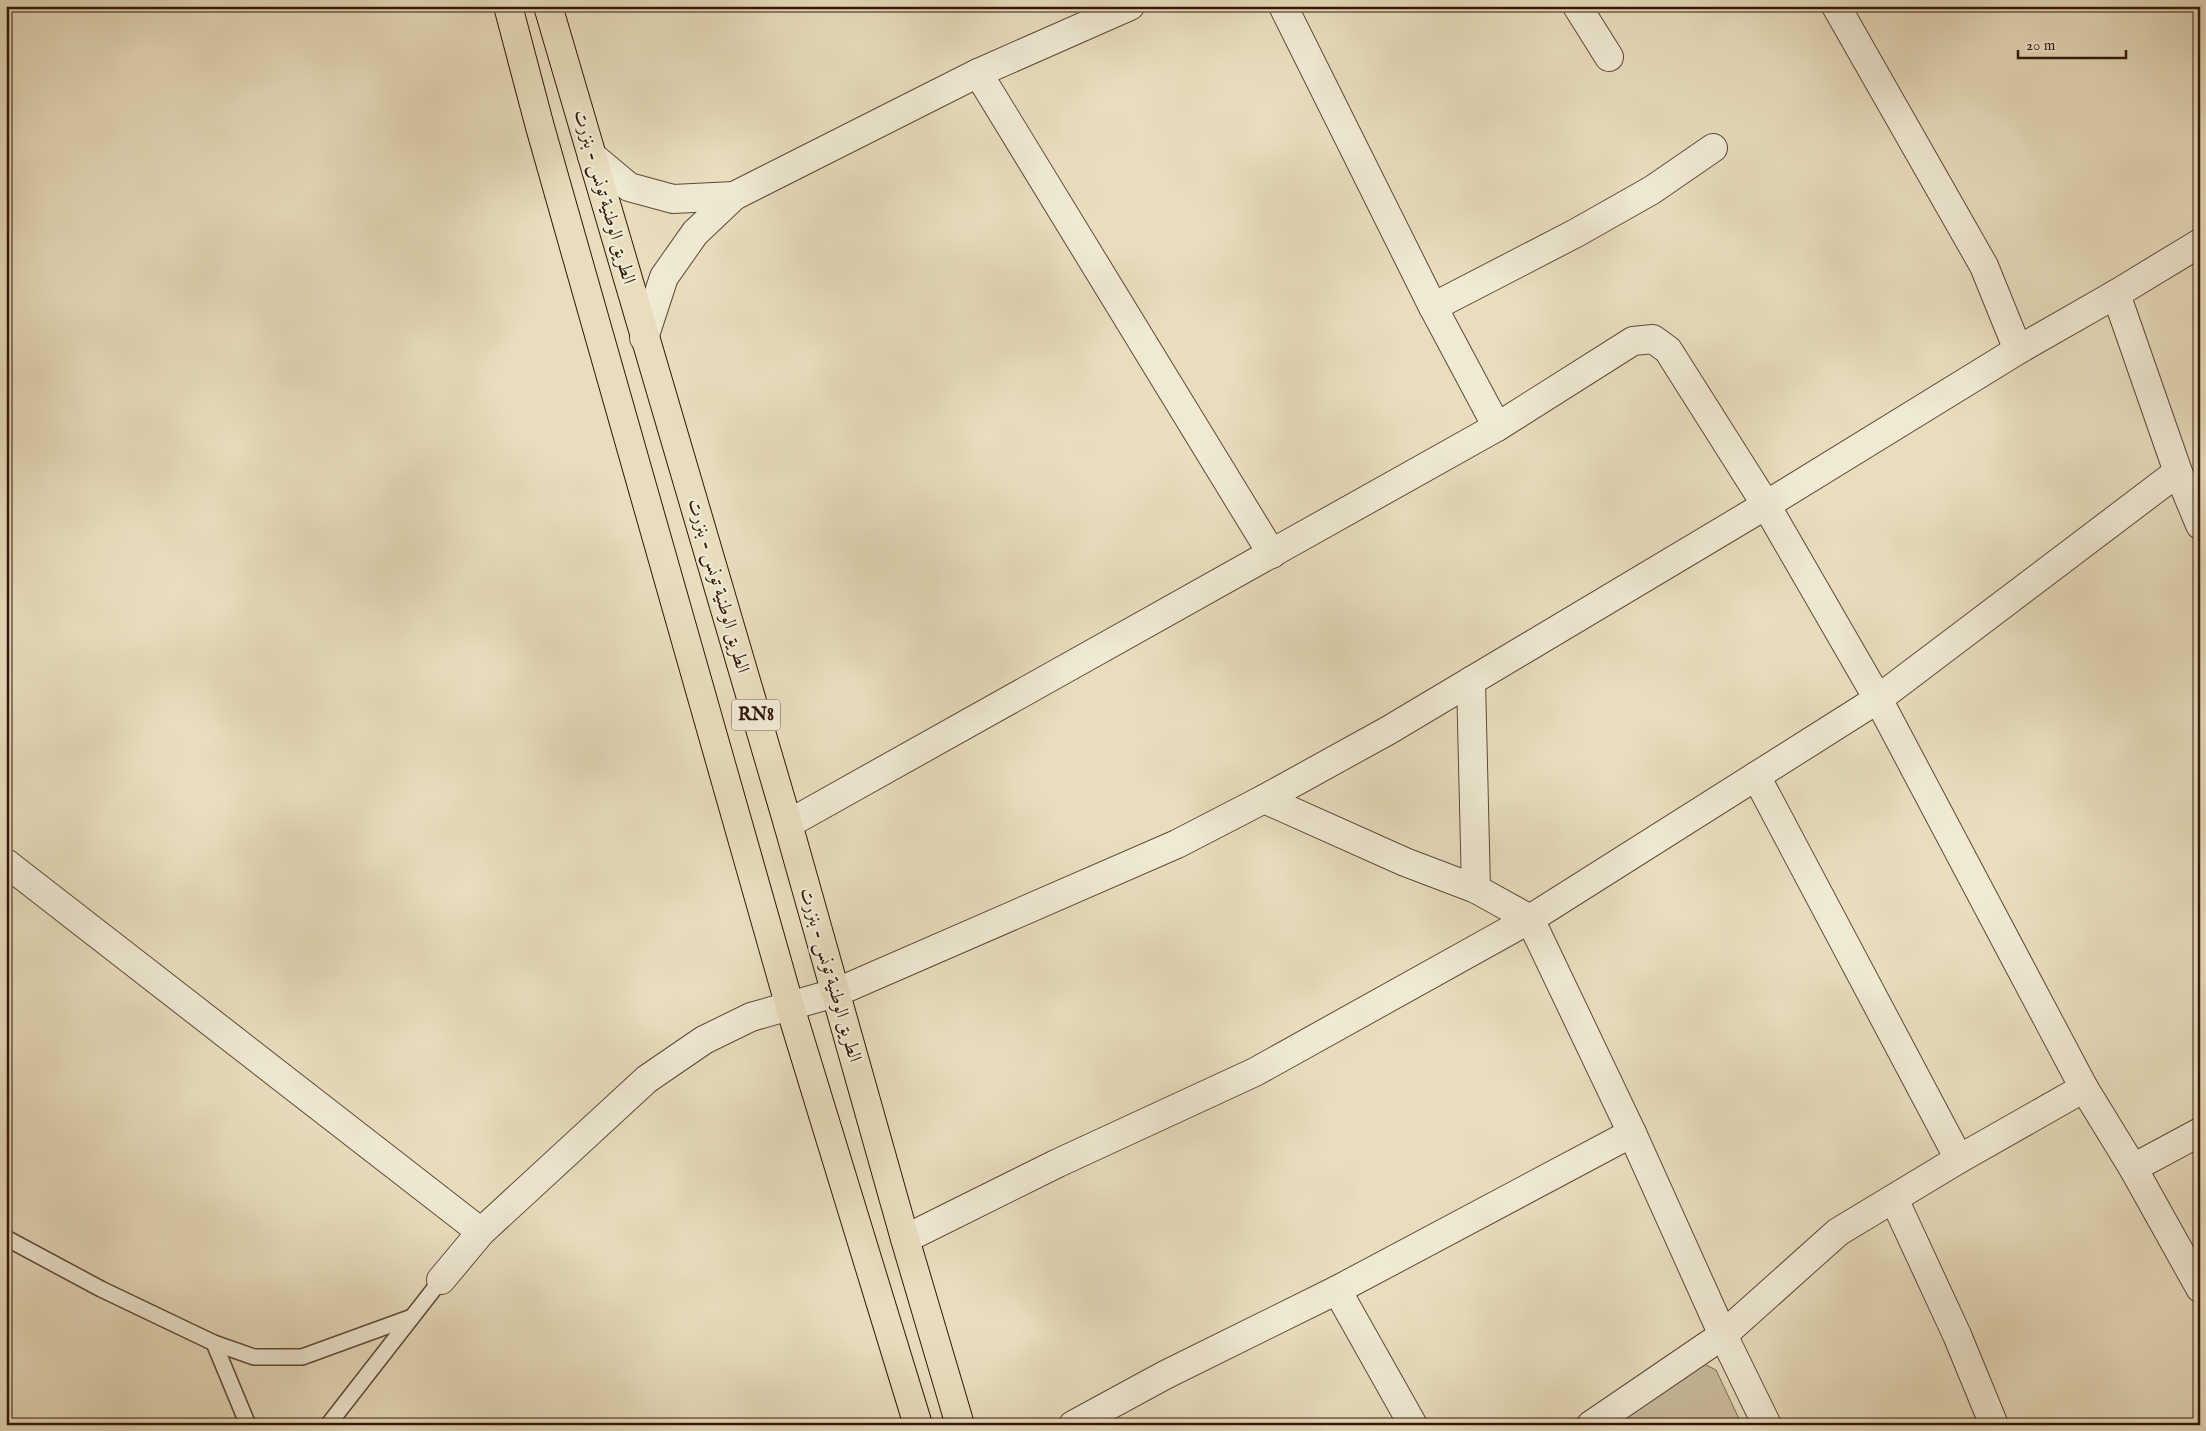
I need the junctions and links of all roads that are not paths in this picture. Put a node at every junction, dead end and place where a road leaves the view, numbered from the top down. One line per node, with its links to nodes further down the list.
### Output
1 (508, 6): 31 (main road, RN8)
2 (548, 6): 10 (main road, الطريق الوطنية تونس - بنزرت / RN8)
3 (1130, 6): 8 (street)
4 (1283, 6): 14 (street)
5 (1576, 6): 7 (street)
6 (1836, 6): 16 (street)
7 (1609, 57)
8 (978, 74): 11 (street); 21 (street)
9 (1713, 148): 14 (street)
10 (592, 156): 11 (street); 15 (main road, الطريق الوطنية تونس - بنزرت / RN8)
11 (734, 196): 15 (street)
12 (2200, 243): 13 (street)
13 (2116, 294): 16 (street); 18 (street)
14 (1433, 307): 17 (street)
15 (644, 338): 26 (main road, الطريق الوطنية تونس - بنزرت / RN8)
16 (2018, 350): 19 (street)
17 (1497, 427): 19 (street); 21 (street)
18 (2178, 472): 20 (street); 23 (street)
19 (1766, 505): 22 (street); 23 (street)
20 (2200, 525)
21 (1272, 554): 26 (street)
22 (1471, 681): 25 (street); 28 (street)
23 (1878, 699): 24 (street); 32 (street)
24 (1756, 776): 29 (street); 35 (street)
25 (1264, 799): 28 (street); 30 (street)
26 (788, 824): 30 (main road, الطريق الوطنية تونس - بنزرت / RN8)
27 (6, 863): 38 (street)
28 (1476, 889): 29 (street)
29 (1530, 919): 34 (street); 40 (street)
30 (835, 993): 31 (street); 40 (main road, الطريق الوطنية تونس - بنزرت / RN8)
31 (790, 1007): 38 (street); 49 (main road, RN8)
32 (2084, 1088): 35 (street); 36 (street)
33 (2200, 1132): 36 (street)
34 (1632, 1133): 43 (street); 45 (street)
35 (1959, 1159): 37 (street)
36 (2133, 1168): 42 (street)
37 (1894, 1199): 45 (street); 55 (street)
38 (481, 1232): 41 (street)
39 (6, 1238): 46 (lane)
40 (905, 1239): 50 (main road, الطريق الوطنية تونس - بنزرت / RN8)
41 (441, 1280): 44 (lane)
42 (2200, 1288)
43 (1337, 1290): 51 (street); 52 (street)
44 (412, 1317): 46 (lane); 48 (lane)
45 (1723, 1335): 53 (street); 54 (street)
46 (214, 1343): 47 (lane)
47 (248, 1425)
48 (328, 1425)
49 (918, 1425)
50 (960, 1425)
51 (1073, 1425)
52 (1413, 1425)
53 (1591, 1425)
54 (1767, 1425)
55 (1994, 1425)

